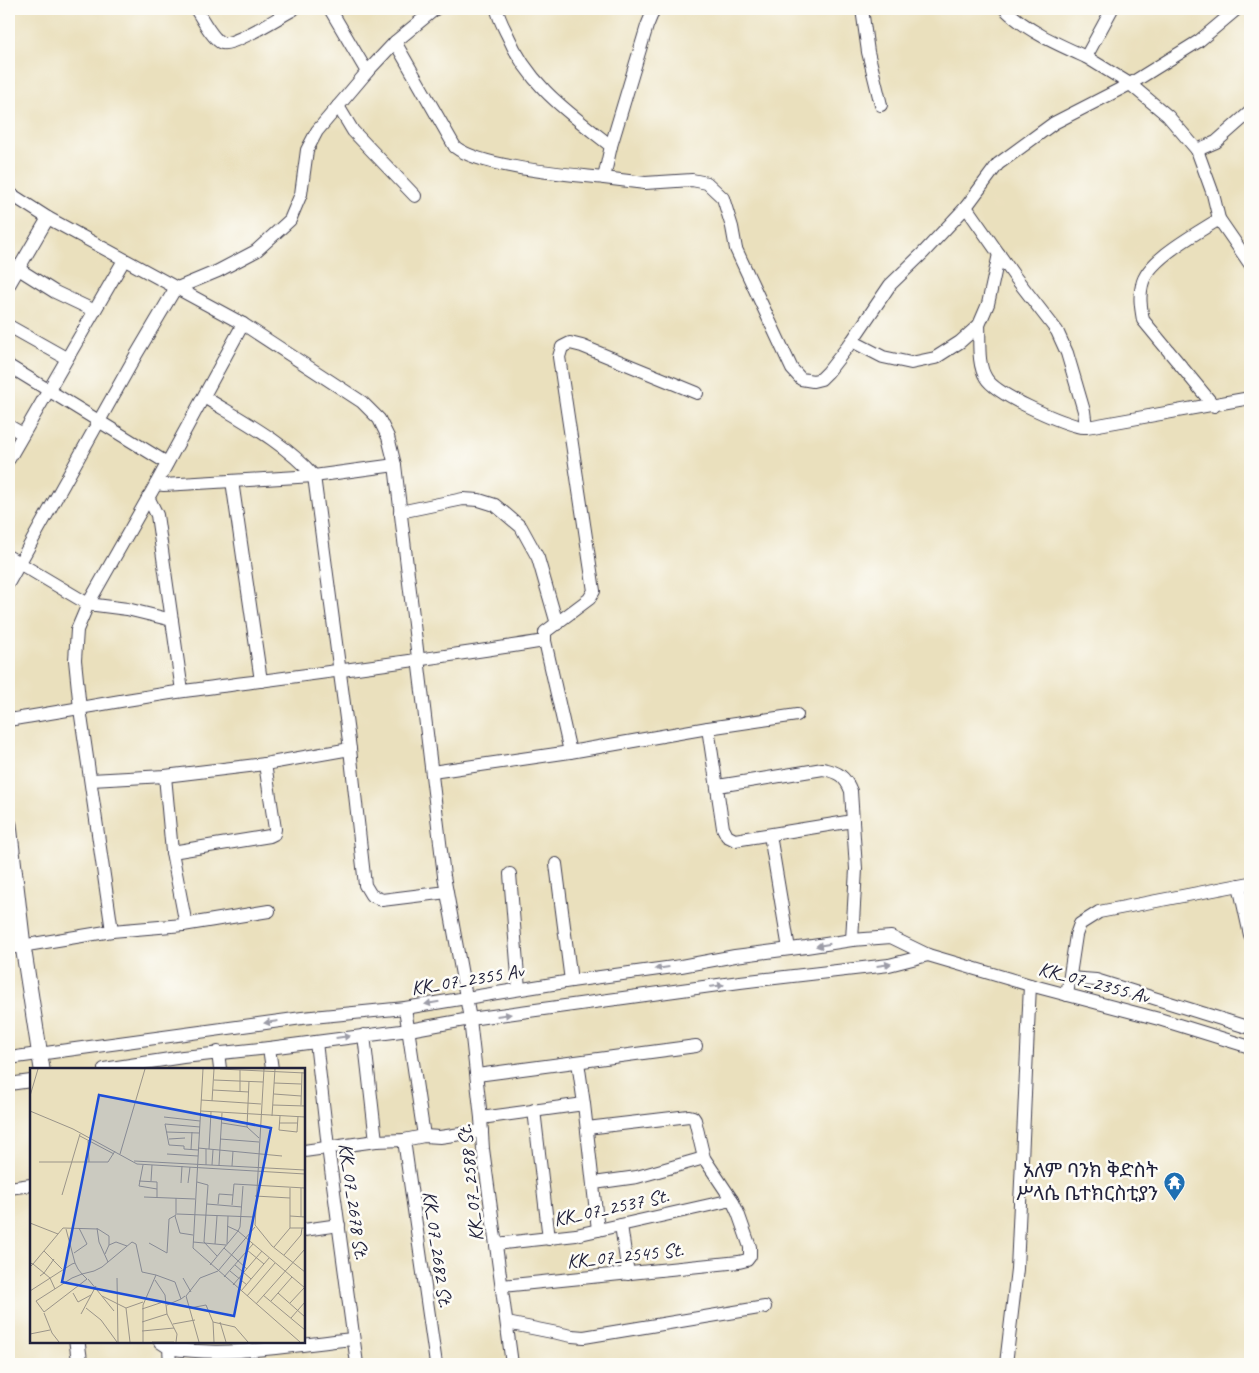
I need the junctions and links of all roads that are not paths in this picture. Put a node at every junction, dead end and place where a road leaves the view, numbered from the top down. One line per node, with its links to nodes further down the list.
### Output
1 (196, 9): 2 (street)
2 (294, 9)
3 (330, 9): 14 (street)
4 (435, 9): 12 (street)
5 (654, 9): 19 (street)
6 (862, 9): 16 (street)
7 (1005, 9): 11 (street)
8 (1112, 9): 13 (street)
9 (1237, 9): 15 (street)
10 (499, 10): 19 (street)
11 (1020, 15): 13 (street)
12 (395, 42): 14 (street); 21 (street)
13 (1086, 57): 15 (street)
14 (367, 72): 17 (street)
15 (1130, 84): 20 (street); 24 (street)
16 (881, 104)
17 (338, 106): 23 (street); 32 (street)
18 (1250, 112): 20 (street)
19 (611, 146): 21 (street)
20 (1197, 150): 26 (street)
21 (604, 178): 37 (street)
22 (9, 193): 25 (street, KK_07_2588 St.)
23 (415, 196)
24 (966, 207): 27 (street); 37 (street)
25 (48, 218): 28 (street, KK_07_2588 St.); 30 (street)
26 (1220, 219): 29 (street); 44 (street)
27 (999, 254): 35 (street); 47 (street)
28 (124, 260): 32 (street, KK_07_2588 St.); 33 (street)
29 (1250, 264)
30 (13, 266): 31 (street); 33 (street)
31 (9, 285)
32 (176, 288): 34 (street, KK_07_2588 St.); 45 (street)
33 (94, 310): 38 (street)
34 (243, 324): 42 (street); 51 (street, KK_07_2588 St.)
35 (978, 325): 37 (street); 47 (street)
36 (9, 326): 38 (street)
37 (852, 342)
38 (66, 358): 40 (street)
39 (9, 366): 40 (street)
40 (48, 390): 45 (street); 48 (street)
41 (697, 393): 61 (street)
42 (204, 397): 50 (street); 52 (street)
43 (1250, 398): 44 (street)
44 (1214, 406): 47 (street)
45 (99, 421): 50 (street); 57 (street)
46 (9, 426): 48 (street)
47 (1086, 427)
48 (23, 434): 49 (street)
49 (9, 459)
50 (167, 464): 54 (street)
51 (395, 465): 52 (street); 56 (street, KK_07_2588 St.)
52 (314, 476): 53 (street); 64 (street)
53 (232, 481): 54 (street); 65 (street)
54 (156, 484): 55 (street)
55 (148, 498): 59 (street); 60 (street)
56 (400, 512): 61 (street); 63 (street, KK_07_2588 St.)
57 (14, 560): 58 (street); 59 (street)
58 (9, 582)
59 (88, 604): 60 (street); 67 (street)
60 (172, 620): 66 (street)
61 (556, 624): 62 (street)
62 (545, 641): 63 (street); 72 (street)
63 (419, 661): 64 (street); 74 (street, KK_07_2588 St.)
64 (340, 670): 65 (street); 71 (street)
65 (261, 681): 66 (street)
66 (182, 692): 67 (street)
67 (80, 709): 69 (street); 76 (street)
68 (797, 715): 70 (street)
69 (9, 720)
70 (708, 728): 72 (street); 77 (street)
71 (350, 749): 73 (street); 86 (street)
72 (570, 752): 74 (street)
73 (265, 764): 75 (street); 81 (street)
74 (432, 772): 86 (street, KK_07_2588 St.)
75 (165, 776): 76 (street); 81 (street)
76 (91, 780): 89 (street)
77 (718, 786): 78 (street); 80 (street)
78 (853, 821): 80 (street); 91 (street)
79 (9, 825): 83 (street)
80 (770, 835): 93 (street)
81 (172, 852): 88 (street)
82 (556, 864): 96 (street)
83 (12, 874): 92 (street)
84 (510, 874): 98 (street)
85 (1245, 884): 90 (street); 95 (street)
86 (447, 892): 100 (street, KK_07_2588 St.)
87 (269, 911): 88 (street)
88 (183, 925): 89 (street)
89 (112, 930): 92 (street)
90 (1250, 935)
91 (852, 940): 93 (street, KK_07_2355 Av, one-way to 93); 94 (street, KK_07_2355 Av)
92 (16, 947): 111 (street)
93 (789, 949): 96 (street, KK_07_2355 Av, one-way to 96)
94 (928, 955): 97 (street, KK_07_2355 Av); 102 (street, KK_07_2355 Av, one-way to 94)
95 (1070, 978): 99 (street); 103 (street)
96 (572, 981): 98 (street, KK_07_2355 Av)
97 (1030, 985): 99 (street, KK_07_2355 Av); 154 (street)
98 (518, 989): 100 (street, KK_07_2355 Av)
99 (1067, 994): 108 (street, KK_07_2355 Av)
100 (467, 997): 101 (street, KK_07_2355 Av, one-way to 101); 102 (street, KK_07_2588 St.)
101 (405, 1008): 104 (street); 111 (street, KK_07_2355 Av, one-way to 111)
102 (470, 1019): 104 (street, KK_07_2355 Av); 118 (street, KK_07_2588 St.)
103 (1250, 1028)
104 (409, 1030): 105 (street, KK_07_2355 Av); 126 (street)
105 (364, 1035): 106 (street, KK_07_2355 Av, one-way to 105); 128 (street)
106 (316, 1042): 109 (street, KK_07_2355 Av); 129 (street, KK_07_2678 St.)
107 (696, 1046): 113 (street)
108 (1250, 1047)
109 (269, 1048): 110 (street, KK_07_2355 Av); 117 (street)
110 (218, 1052): 115 (street, KK_07_2355 Av); 116 (street)
111 (40, 1054): 112 (street, KK_07_2355 Av); 114 (street)
112 (9, 1058)
113 (578, 1062): 118 (street); 121 (street)
114 (42, 1068)
115 (111, 1068)
116 (220, 1068)
117 (272, 1068)
118 (477, 1076): 123 (street, KK_07_2588 St.)
119 (30, 1081): 120 (street)
120 (9, 1084)
121 (584, 1104): 122 (street); 124 (street)
122 (534, 1110): 123 (street); 140 (street)
123 (482, 1118): 125 (street, KK_07_2588 St.)
124 (588, 1128): 131 (street); 132 (street)
125 (482, 1131): 126 (street); 141 (street, KK_07_2588 St.)
126 (424, 1136): 127 (street)
127 (404, 1140): 128 (street); 152 (street, KK_07_2682 St.)
128 (376, 1141): 129 (street)
129 (328, 1147): 130 (street); 136 (street, KK_07_2678 St.)
130 (305, 1151)
131 (704, 1158): 132 (street); 135 (street)
132 (594, 1183): 139 (street)
133 (30, 1185): 134 (street)
134 (9, 1188)
135 (732, 1200): 137 (street, KK_07_2537 St.); 142 (street, KK_07_2545 St.)
136 (339, 1225): 138 (street); 146 (street, KK_07_2678 St.)
137 (621, 1225): 139 (street, KK_07_2537 St.); 142 (street)
138 (305, 1230)
139 (598, 1230): 140 (street, KK_07_2537 St.)
140 (549, 1239): 141 (street, KK_07_2537 St.)
141 (496, 1244): 143 (street, KK_07_2588 St.)
142 (628, 1274): 143 (street, KK_07_2545 St.)
143 (502, 1286): 145 (street, KK_07_2588 St.)
144 (765, 1307): 145 (street)
145 (507, 1323): 153 (street, KK_07_2588 St.)
146 (353, 1339): 148 (street); 151 (street, KK_07_2678 St.)
147 (77, 1343): 149 (street)
148 (164, 1345): 150 (street)
149 (80, 1364)
150 (170, 1364)
151 (357, 1364)
152 (436, 1364)
153 (512, 1364)
154 (1006, 1364)

